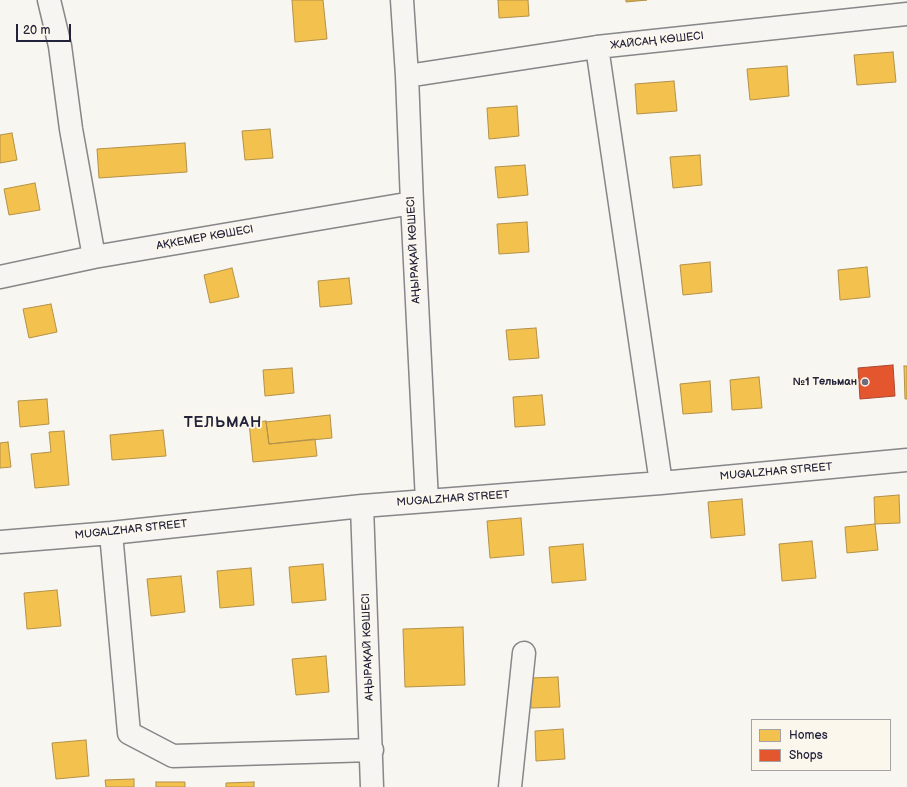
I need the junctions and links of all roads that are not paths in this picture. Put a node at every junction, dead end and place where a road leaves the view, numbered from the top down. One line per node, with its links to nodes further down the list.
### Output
1 (49, 0): 7 (street)
2 (402, 0): 5 (street, АҢЫРАҚАЙ КӨШЕСІ)
3 (907, 14): 4 (street, ЖАЙСАҢ КӨШЕСІ)
4 (597, 47): 5 (street, ЖАЙСАҢ КӨШЕСІ); 10 (street)
5 (407, 76): 6 (street, АҢЫРАҚАЙ КӨШЕСІ)
6 (412, 204): 7 (street, АҚКЕМЕР КӨШЕСІ); 11 (street, АҢЫРАҚАЙ КӨШЕСІ)
7 (94, 257): 8 (street, АҚКЕМЕР КӨШЕСІ)
8 (0, 277)
9 (907, 460): 10 (street, MUGALZHAR STREET)
10 (660, 483): 11 (street, MUGALZHAR STREET)
11 (427, 501): 12 (street, MUGALZHAR STREET)
12 (362, 506): 13 (street, MUGALZHAR STREET); 16 (street, АҢЫРАҚАЙ КӨШЕСІ)
13 (111, 532): 14 (street, MUGALZHAR STREET); 16 (street)
14 (0, 542)
15 (524, 654): 18 (street)
16 (372, 750): 17 (street, АҢЫРАҚАЙ КӨШЕСІ)
17 (372, 787)
18 (510, 787)

